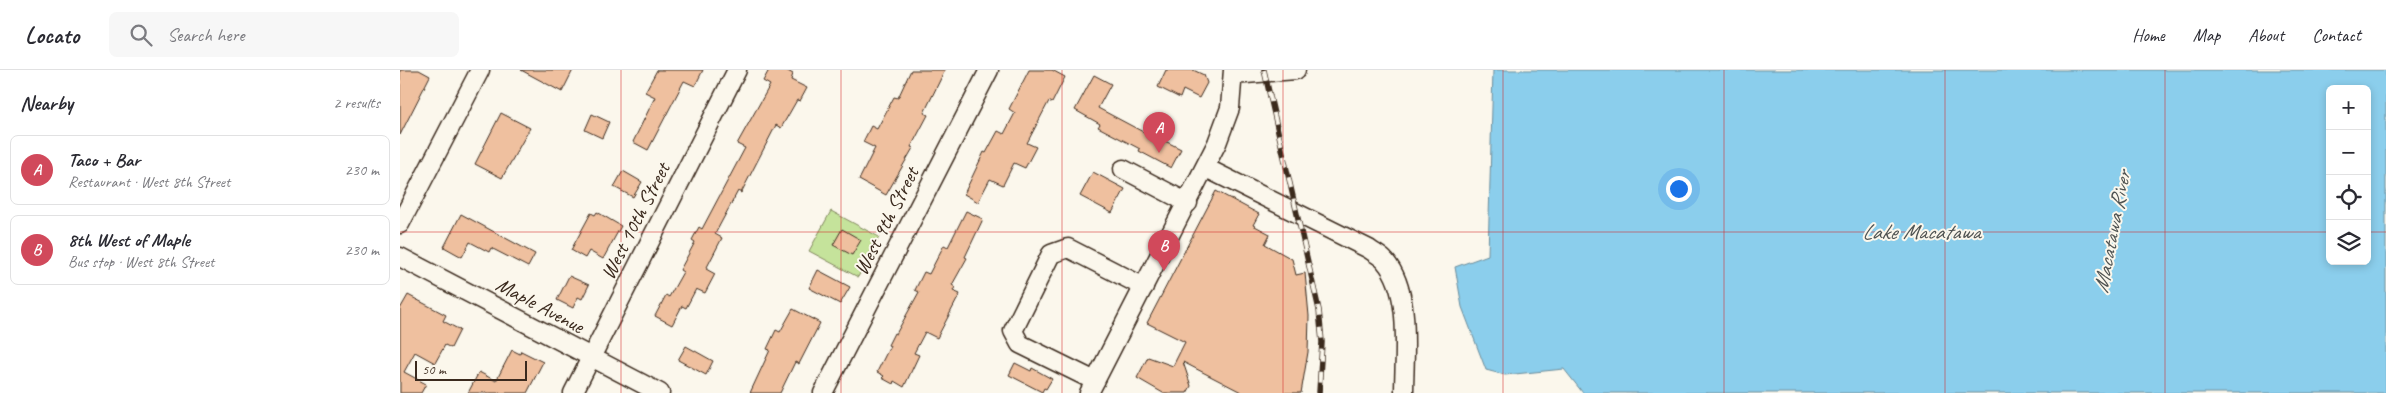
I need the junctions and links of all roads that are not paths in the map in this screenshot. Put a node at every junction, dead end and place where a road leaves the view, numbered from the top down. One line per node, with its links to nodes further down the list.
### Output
1 (480, 70): 9 (street)
2 (737, 70): 12 (street, West 10th Street)
3 (989, 70): 16 (street, West 9th Street)
4 (1296, 70): 5 (street)
5 (1233, 72): 6 (street)
6 (1206, 168): 8 (street); 17 (street)
7 (1123, 169): 8 (street)
8 (1188, 203): 11 (street)
9 (400, 224)
10 (400, 257): 12 (street, Maple Avenue)
11 (1144, 287): 13 (street); 13 (street)
12 (591, 357): 14 (street, West 10th Street); 15 (street, Maple Avenue)
13 (1095, 388)
14 (572, 393)
15 (660, 393)
16 (823, 393)
17 (1404, 393)

